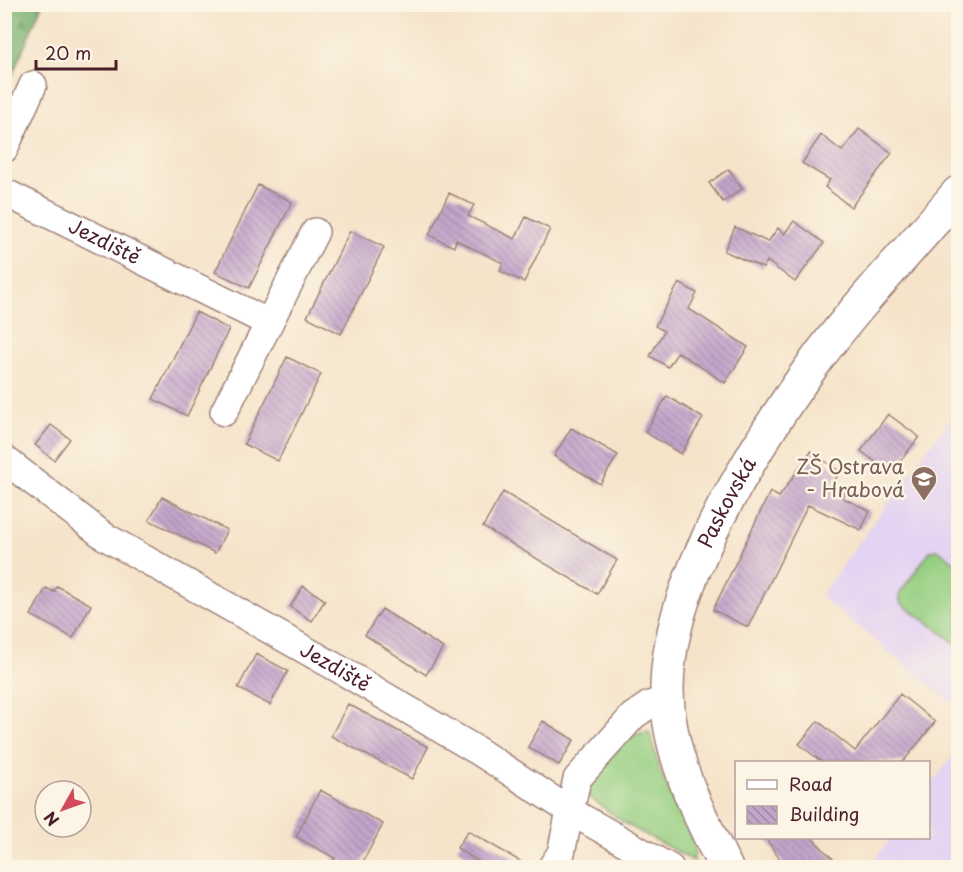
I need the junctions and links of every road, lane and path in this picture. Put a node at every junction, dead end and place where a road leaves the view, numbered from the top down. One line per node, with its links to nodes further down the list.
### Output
1 (33, 85): 2 (street)
2 (4, 149)
3 (4, 192): 6 (street, Jezdiště)
4 (958, 193): 9 (main road, Paskovská)
5 (315, 232): 6 (street)
6 (269, 322): 7 (street)
7 (224, 412)
8 (4, 459): 10 (street, Jezdiště)
9 (668, 700): 10 (street); 13 (main road, Paskovská)
10 (570, 811): 11 (street); 12 (street, Jezdiště)
11 (551, 867)
12 (670, 867)
13 (726, 867)

